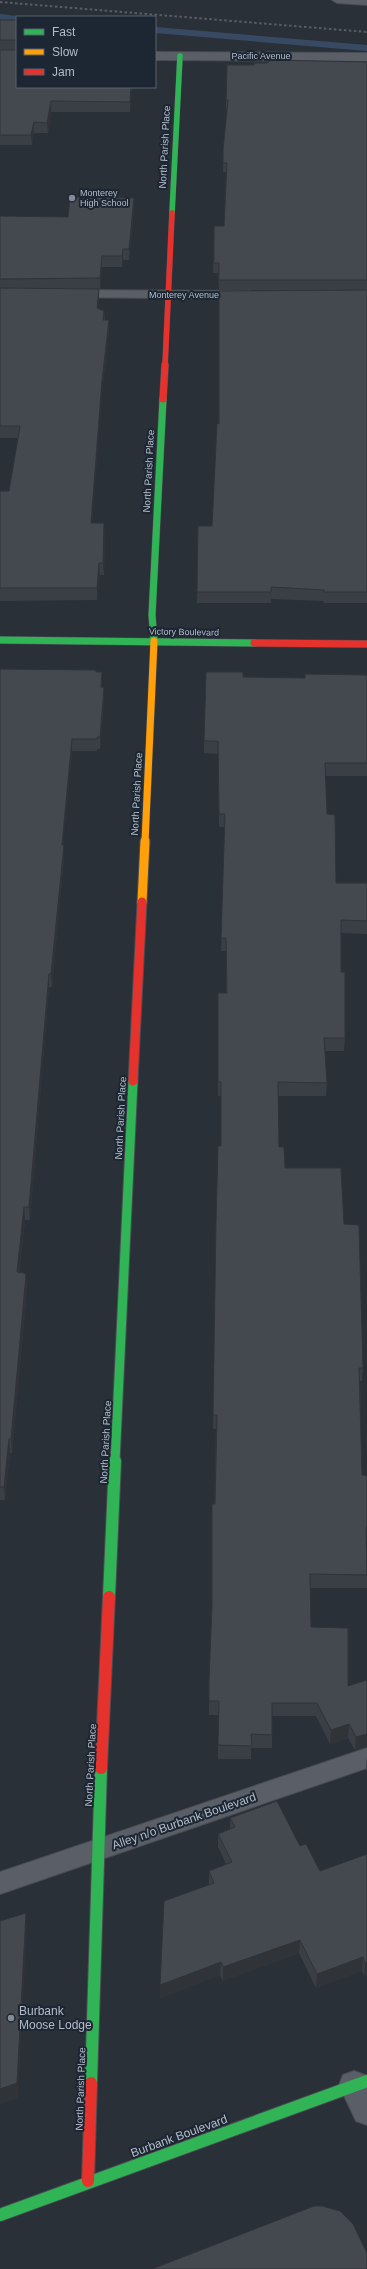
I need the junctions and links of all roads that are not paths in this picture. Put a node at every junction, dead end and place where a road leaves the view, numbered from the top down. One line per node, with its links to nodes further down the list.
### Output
1 (337, 0): 2 (lane)
2 (367, 2)
3 (156, 56): 4 (street, Pacific Avenue)
4 (180, 56): 5 (street, Pacific Avenue); 7 (street, North Parish Place)
5 (367, 57)
6 (56, 294): 7 (street, Monterey Avenue)
7 (168, 295): 8 (street, Monterey Avenue); 10 (street, North Parish Place)
8 (263, 295)
9 (0, 640): 10 (street, Victory Boulevard)
10 (154, 642): 11 (street, Victory Boulevard); 13 (street, North Parish Place)
11 (367, 644)
12 (367, 1758): 13 (lane, Alley n/o Burbank Boulevard)
13 (97, 1850): 14 (lane, Alley n/o Burbank Boulevard); 16 (street, North Parish Place)
14 (0, 1883)
15 (363, 2092): 16 (street, Burbank Boulevard)
16 (88, 2181): 17 (street, Burbank Boulevard)
17 (0, 2215)

